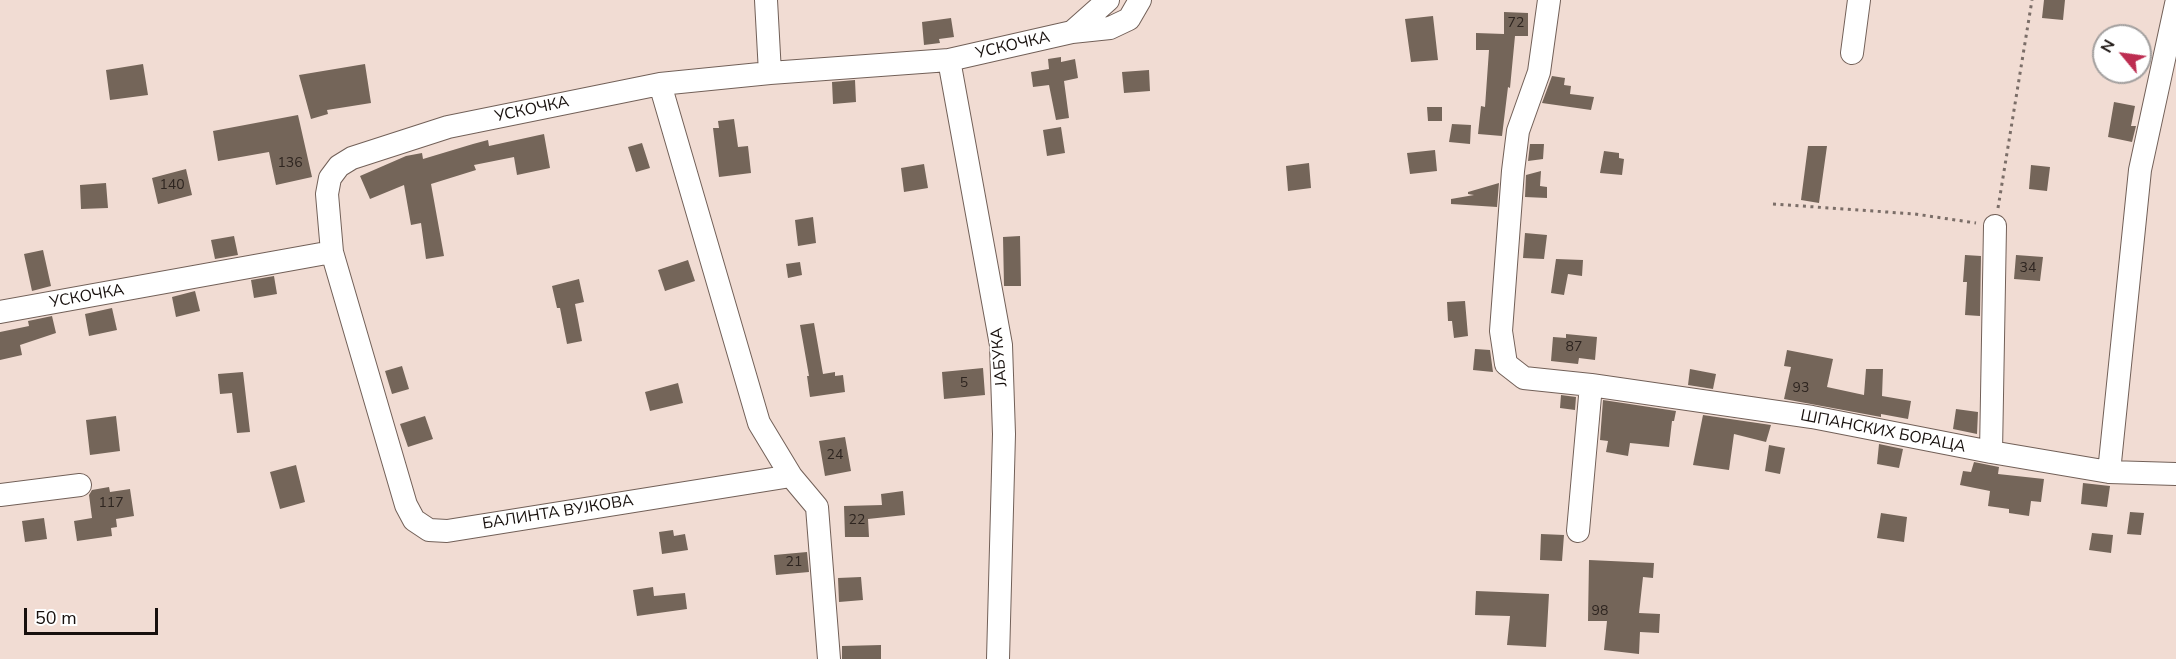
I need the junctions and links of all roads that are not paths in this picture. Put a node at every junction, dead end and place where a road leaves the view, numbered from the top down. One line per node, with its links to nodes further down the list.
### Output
1 (766, 0): 10 (street)
2 (1108, 0): 7 (street)
3 (1140, 0): 7 (street, УСКОЧКА)
4 (1549, 0): 15 (street, ШПАНСКИХ БОРАЦА)
5 (1859, 0): 8 (street)
6 (2176, 4): 17 (street)
7 (1072, 32): 9 (street, УСКОЧКА)
8 (1852, 53)
9 (949, 60): 10 (street, УСКОЧКА); 24 (street, ЈАБУКА)
10 (770, 73): 11 (street, УСКОЧКА)
11 (660, 84): 13 (street, УСКОЧКА); 19 (street)
12 (1995, 226): 16 (street)
13 (332, 252): 14 (street, УСКОЧКА); 19 (street, БАЛИНТА ВУЈКОВА)
14 (0, 312)
15 (1591, 385): 16 (street, ШПАНСКИХ БОРАЦА); 22 (street)
16 (1991, 452): 17 (street, ШПАНСКИХ БОРАЦА)
17 (2109, 472): 18 (street, ШПАНСКИХ БОРАЦА)
18 (2176, 474)
19 (791, 476): 23 (street)
20 (80, 485): 21 (street)
21 (0, 495)
22 (1578, 531)
23 (829, 659)
24 (998, 659)

